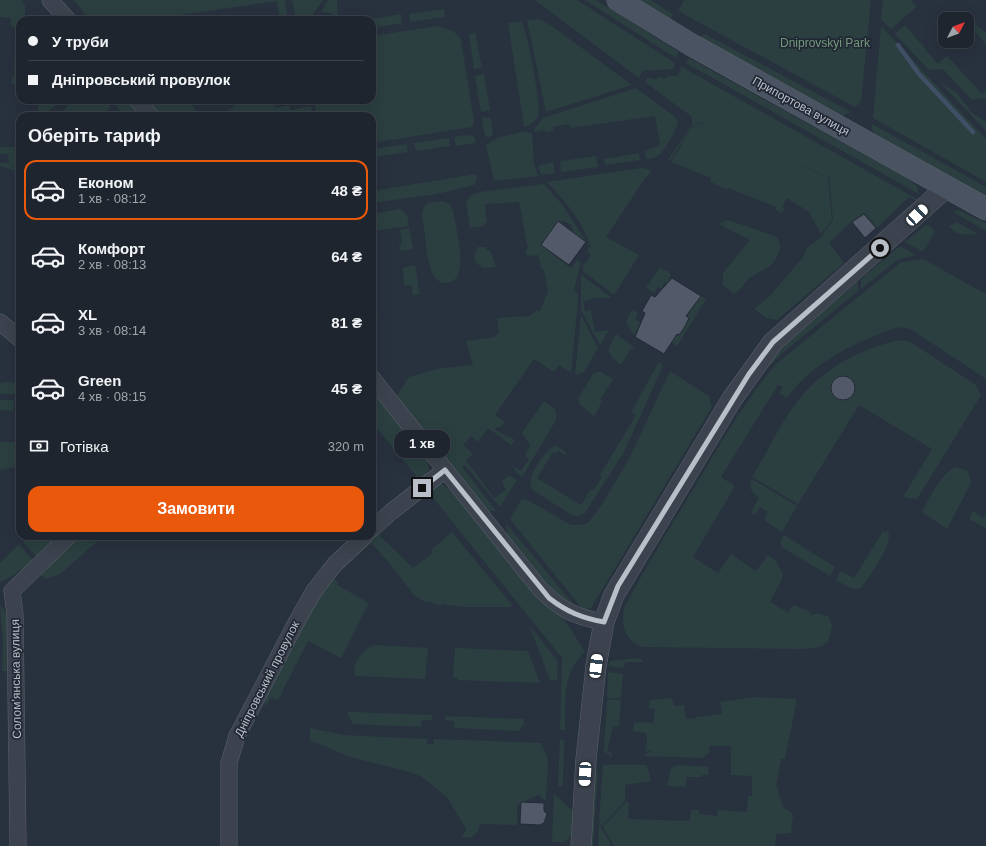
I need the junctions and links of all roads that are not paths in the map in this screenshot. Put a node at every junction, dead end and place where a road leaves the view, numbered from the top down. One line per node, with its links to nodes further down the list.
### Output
1 (50, 0): 3 (street)
2 (618, 0): 6 (main road, Припортова вулиця)
3 (64, 16)
4 (140, 104): 5 (street)
5 (148, 112)
6 (947, 187): 7 (main road, Припортова вулиця); 16 (street)
7 (986, 209)
8 (0, 322): 9 (street)
9 (16, 336)
10 (376, 383): 11 (street)
11 (445, 470): 12 (street); 16 (street)
12 (376, 525)
13 (65, 540): 15 (street, Соломʼянська вулиця)
14 (361, 540): 18 (street, Дніпровський провулок)
15 (6, 591): 17 (street, Соломʼянська вулиця)
16 (604, 622): 19 (street)
17 (18, 846)
18 (229, 846)
19 (581, 846)

